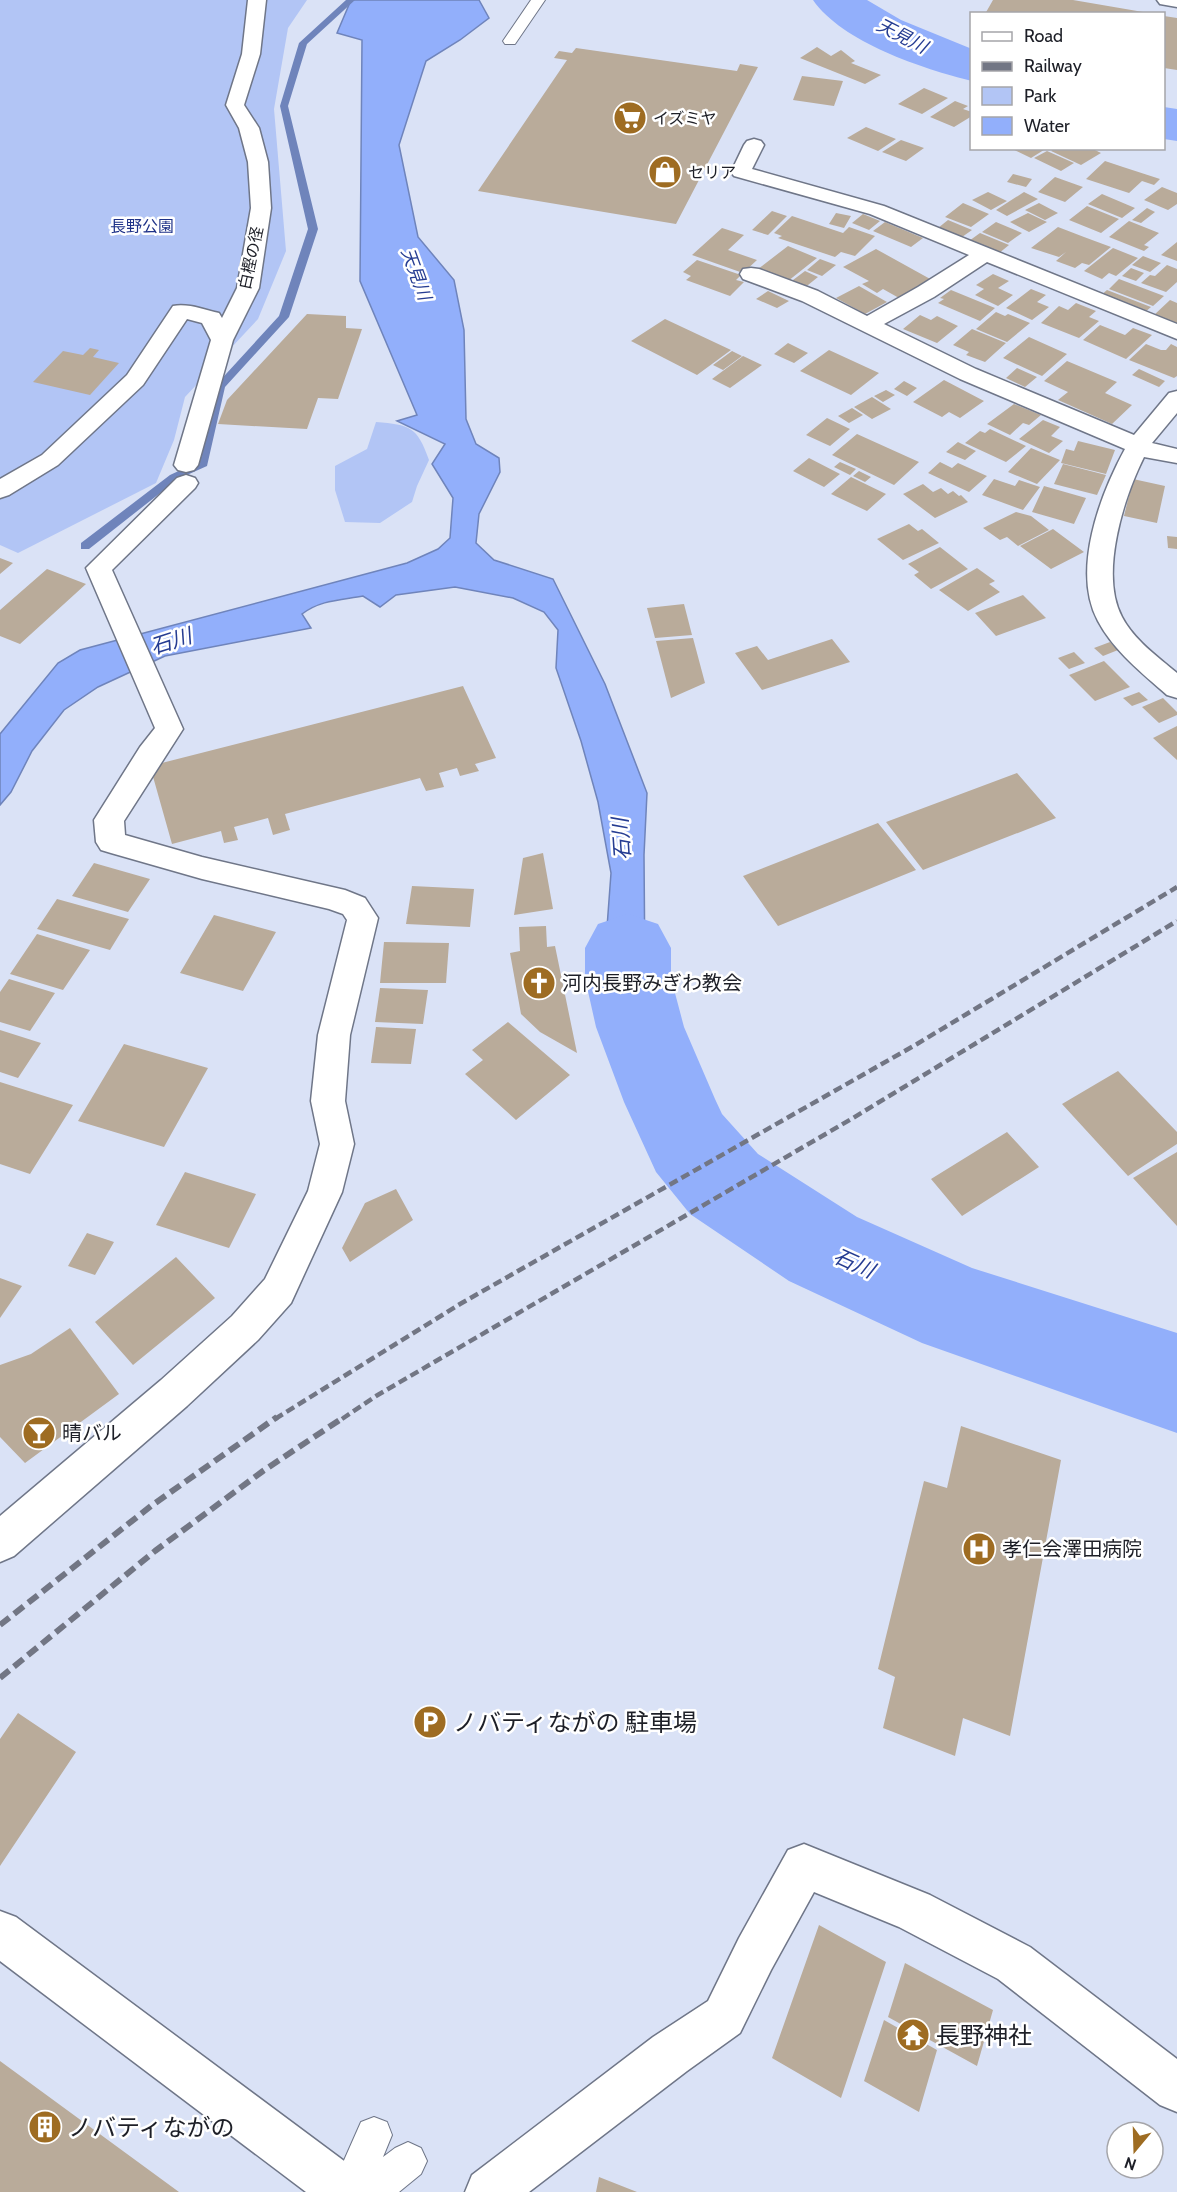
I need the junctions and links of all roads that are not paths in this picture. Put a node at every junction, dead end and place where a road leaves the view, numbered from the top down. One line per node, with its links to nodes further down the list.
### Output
1 (257, 0): 11 (street, 白樫の径)
2 (538, 0): 5 (lane)
3 (1166, 0): 4 (street)
4 (1177, 2)
5 (510, 41)
6 (754, 145): 7 (street)
7 (985, 254): 9 (street); 10 (street)
8 (751, 274): 9 (street)
9 (868, 324): 13 (street)
10 (1177, 332)
11 (222, 339): 15 (street); 17 (street, 白樫の径)
12 (1177, 398): 13 (street)
13 (1138, 446): 14 (street); 16 (street)
14 (1177, 456)
15 (0, 490)
16 (1177, 688)
17 (0, 1542)
18 (0, 1933): 22 (street)
19 (1177, 2088): 24 (street)
20 (374, 2135): 22 (lane)
21 (408, 2161): 23 (lane)
22 (347, 2192)
23 (370, 2192)
24 (489, 2192)

